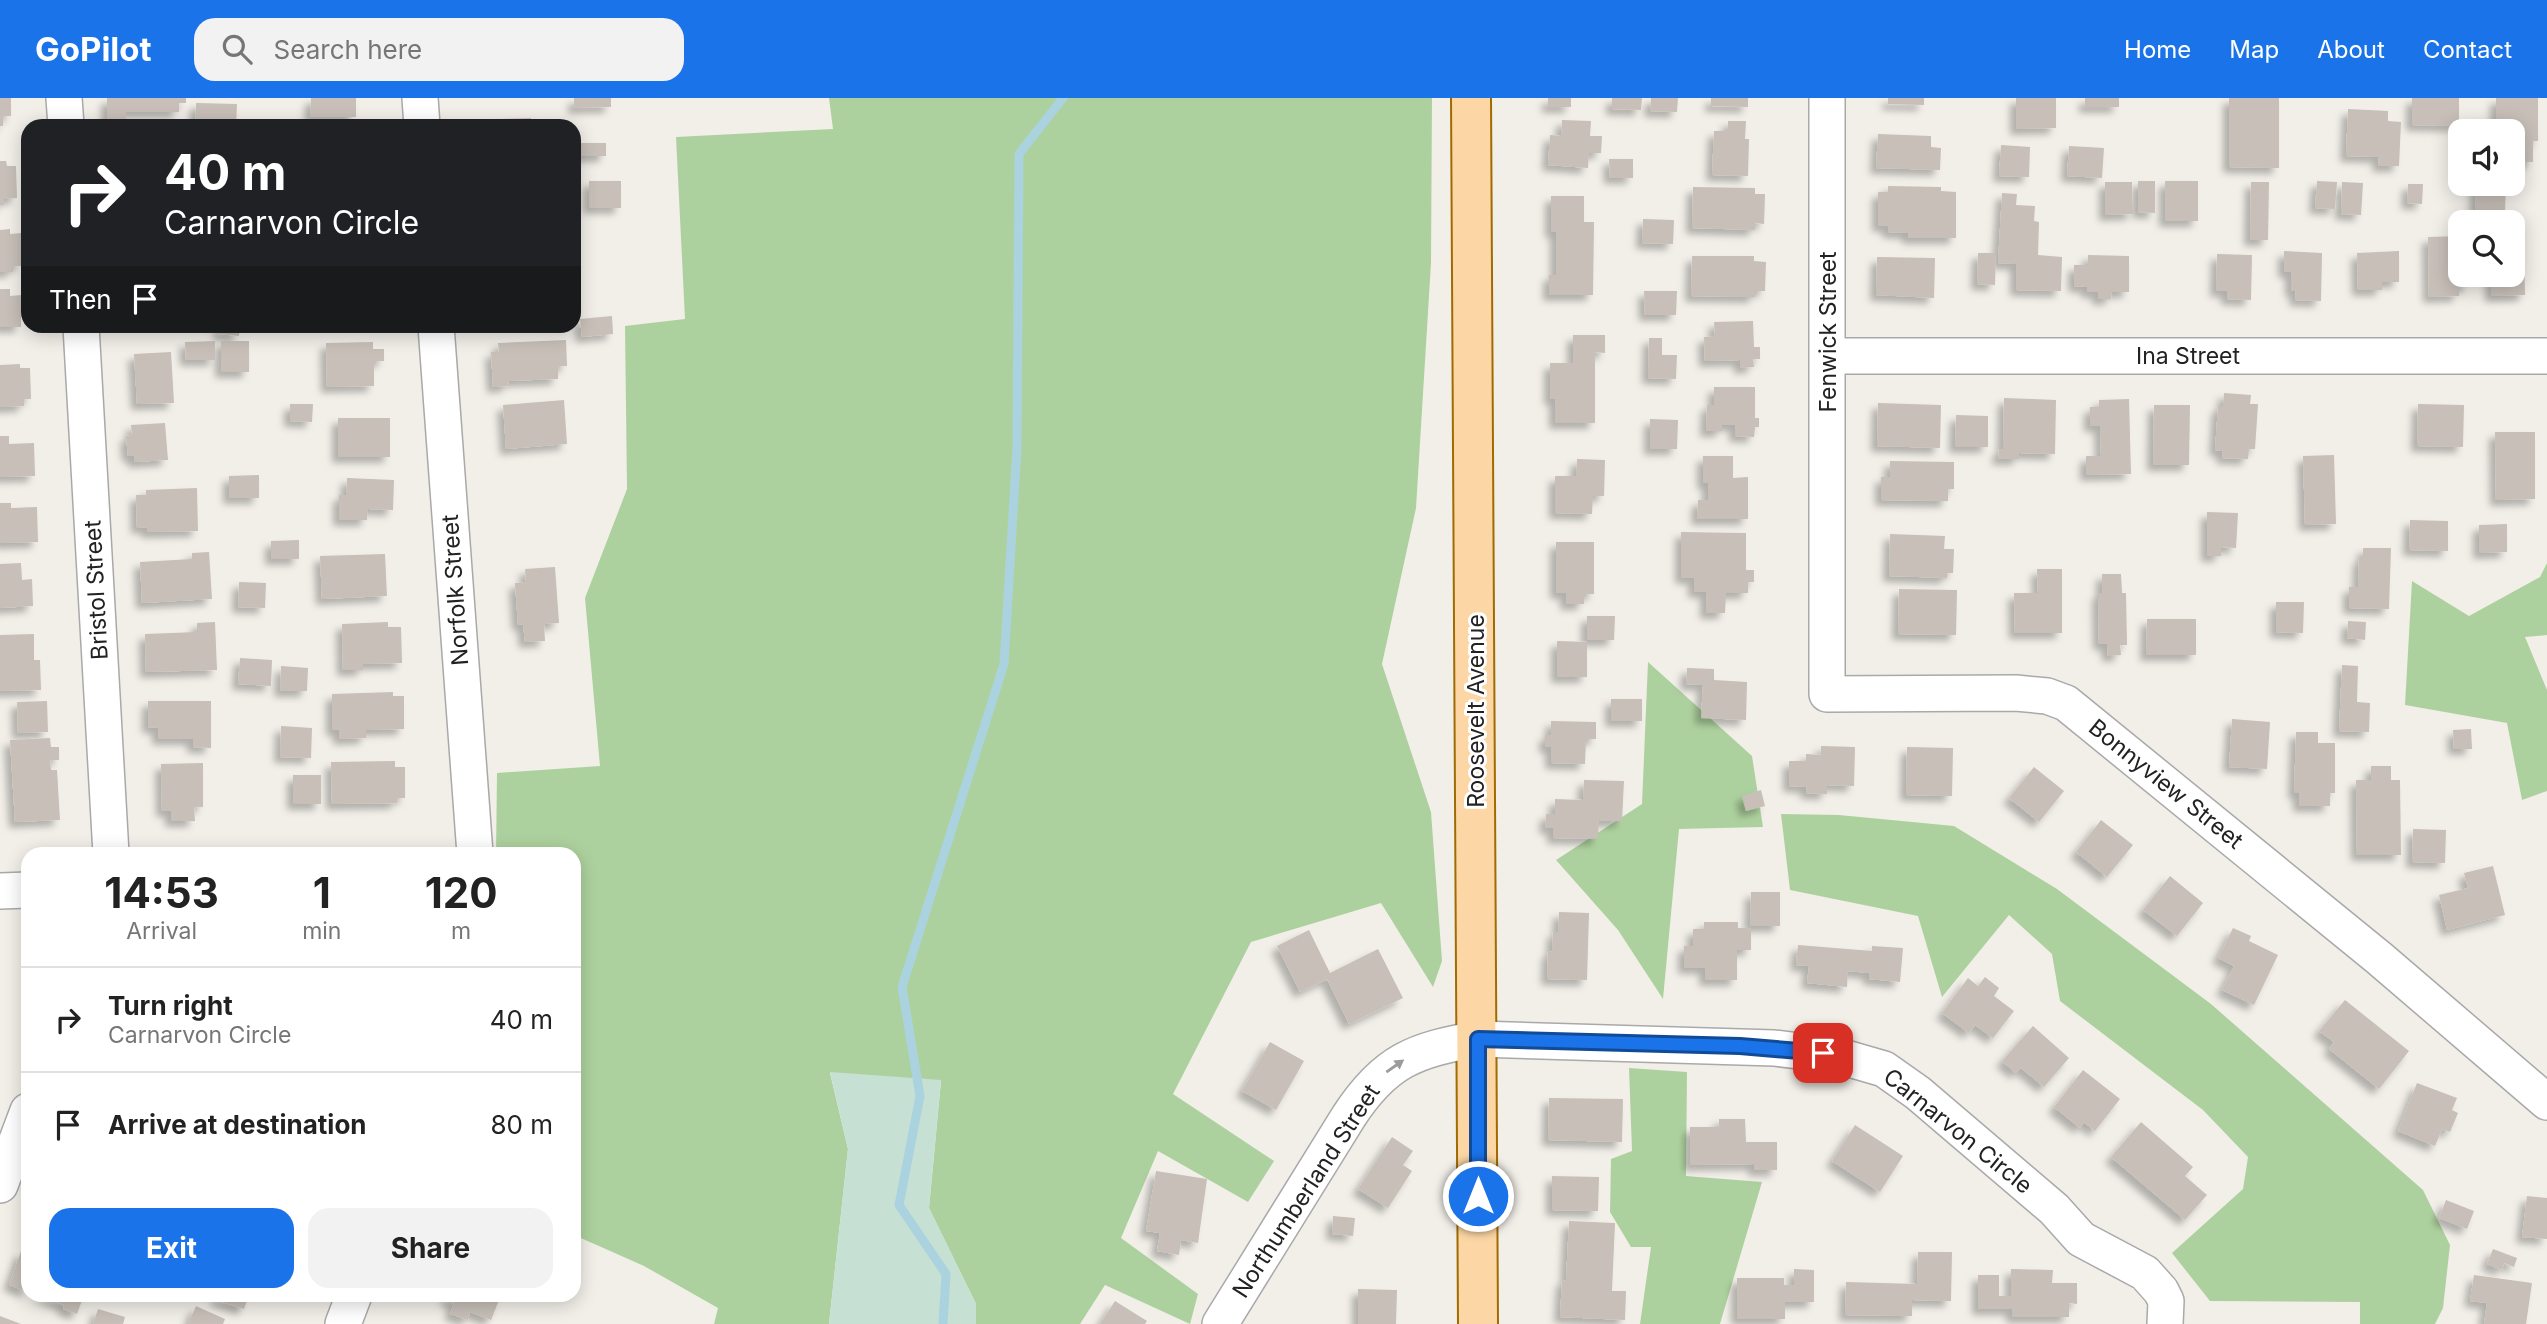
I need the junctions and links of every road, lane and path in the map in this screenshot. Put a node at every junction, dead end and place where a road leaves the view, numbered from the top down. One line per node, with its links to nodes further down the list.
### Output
1 (64, 98): 5 (street)
2 (420, 98): 6 (street)
3 (1471, 98): 16 (main road, Roosevelt Avenue)
4 (1827, 98): 9 (street, Fenwick Street)
5 (66, 119)
6 (422, 119)
7 (80, 333): 12 (street, Bristol Street)
8 (437, 333): 13 (street, Norfolk Street)
9 (1828, 356): 10 (street, Ina Street); 11 (street, Fenwick Street)
10 (2547, 356)
11 (1827, 567): 17 (street, Bonnyview Street)
12 (111, 847)
13 (474, 847)
14 (21, 890): 15 (street)
15 (0, 891)
16 (1478, 1039): 22 (street, Northumberland Street, one-way to 16); 23 (main road, Roosevelt Avenue); 24 (street, Carnarvon Circle)
17 (2547, 1102)
18 (21, 1130): 19 (street)
19 (0, 1185)
20 (352, 1302): 21 (street)
21 (344, 1324)
22 (1220, 1324)
23 (1478, 1324)
24 (2165, 1324)

